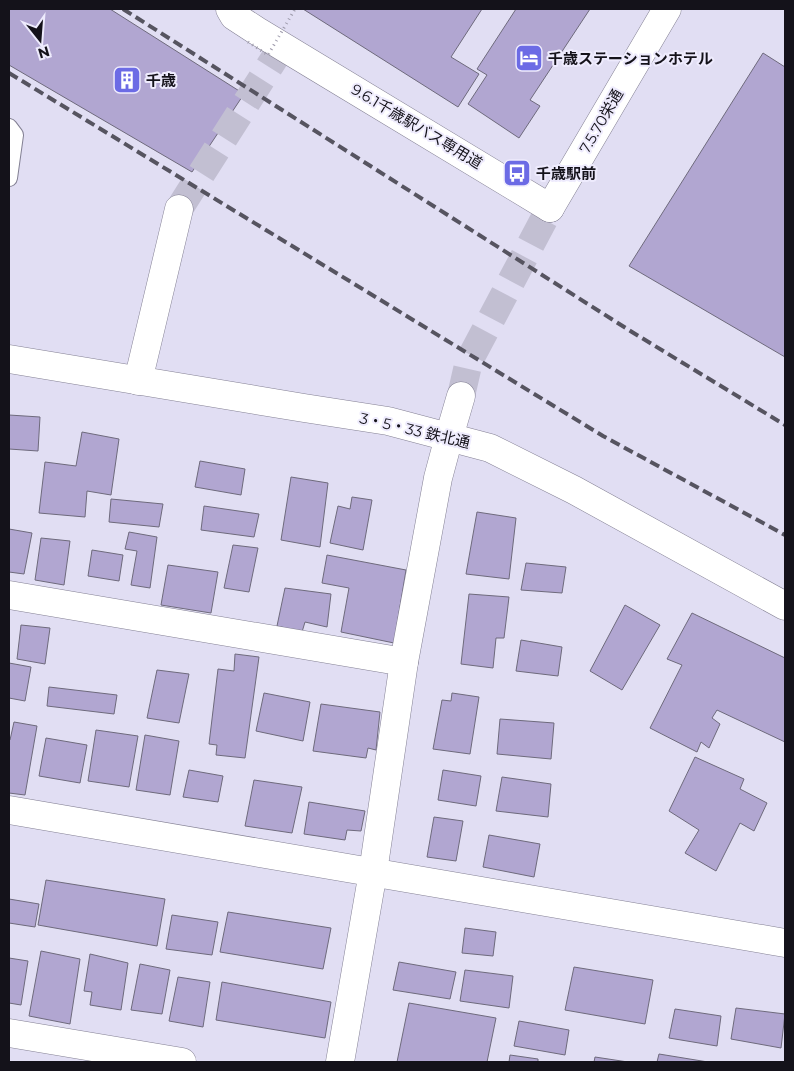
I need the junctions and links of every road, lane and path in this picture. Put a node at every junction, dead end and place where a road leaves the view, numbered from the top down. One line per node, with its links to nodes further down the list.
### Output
1 (230, 9): 7 (street, 9.6.1千歳駅バス専用道)
2 (295, 9): 4 (path, bridge)
3 (667, 9): 7 (street, 7.5.70栄通)
4 (248, 42)
5 (9, 127): 6 (lane)
6 (9, 178)
7 (550, 208)
8 (179, 209): 10 (street)
9 (9, 359): 10 (street, 3・5・33 鉄北通)
10 (138, 381): 12 (street, 3・5・33 鉄北通)
11 (461, 396): 12 (street)
12 (449, 437): 14 (street, 3・5・33 鉄北通); 15 (street)
13 (9, 595): 15 (street)
14 (785, 606)
15 (404, 662): 17 (street)
16 (9, 810): 17 (street)
17 (373, 872): 18 (street); 21 (street)
18 (785, 943)
19 (9, 1033): 20 (street)
20 (182, 1062)
21 (340, 1062)

